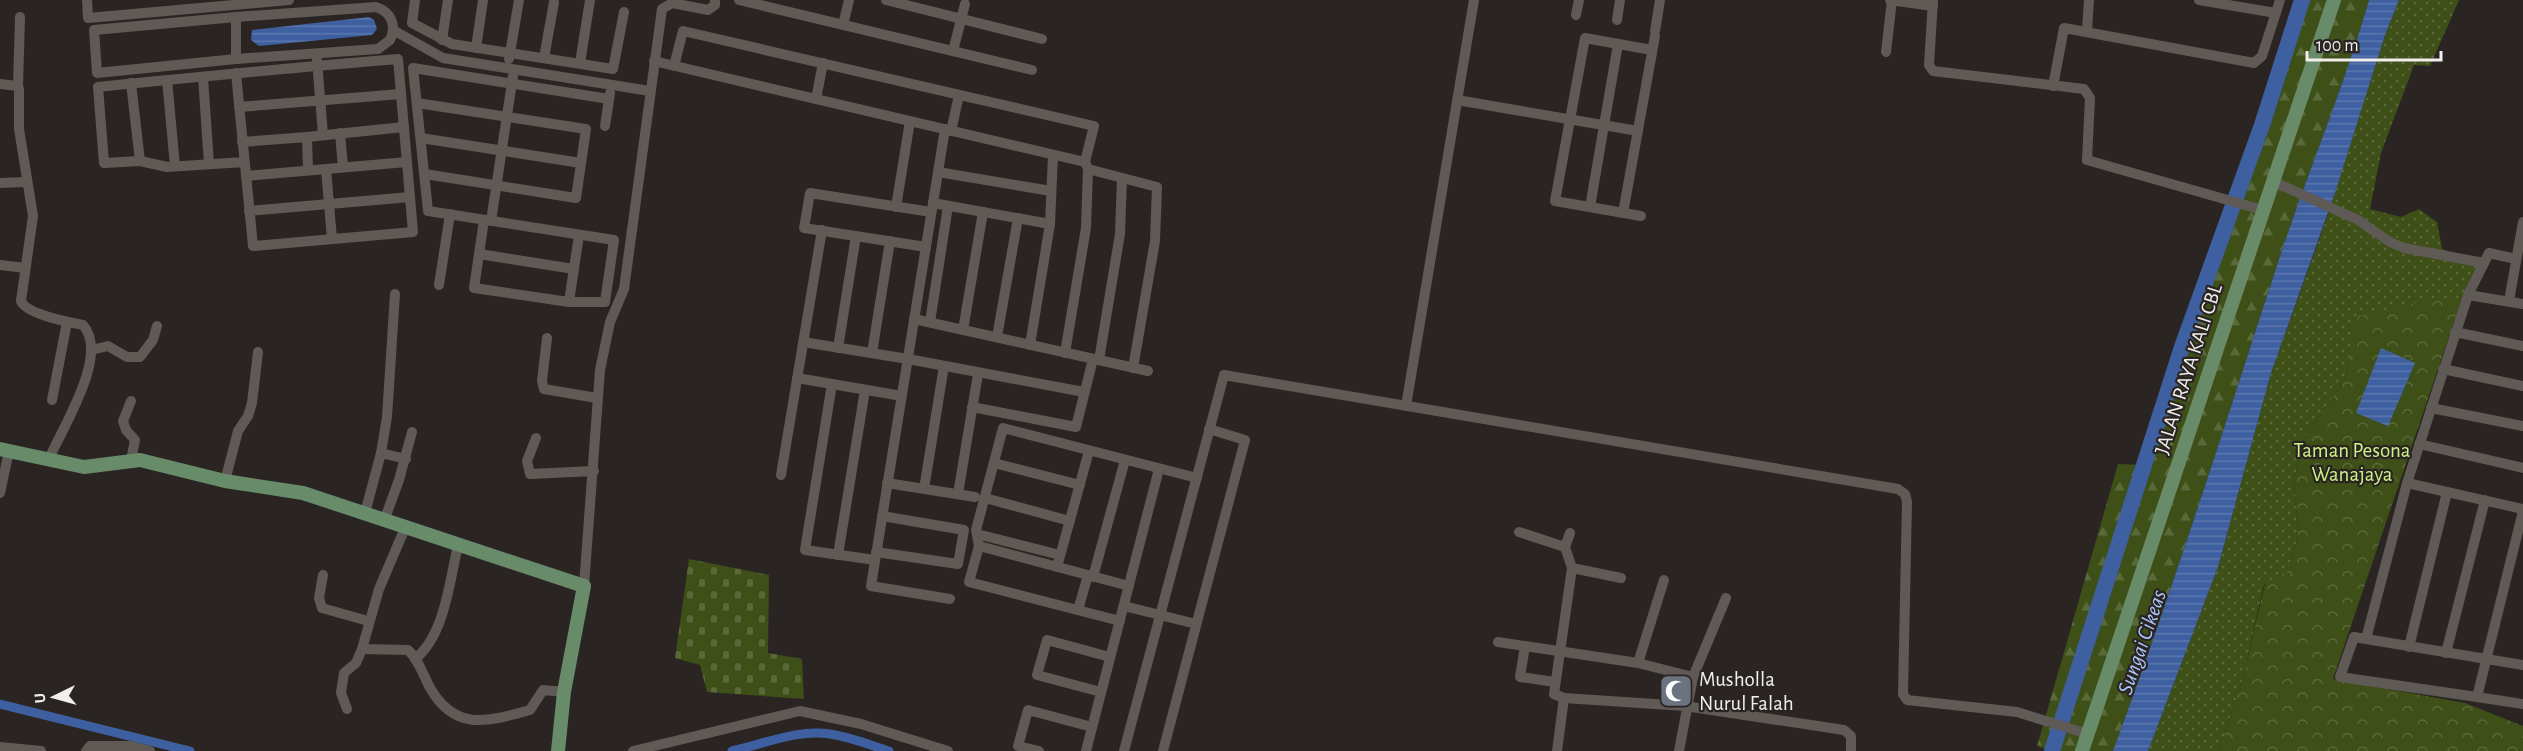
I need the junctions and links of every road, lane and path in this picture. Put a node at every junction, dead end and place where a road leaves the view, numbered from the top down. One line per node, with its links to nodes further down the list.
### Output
1 (87, 0): 25 (street)
2 (290, 0): 25 (street)
3 (415, 0): 36 (street)
4 (448, 0): 36 (street)
5 (483, 0): 38 (street)
6 (519, 0): 43 (street)
7 (590, 0): 47 (street)
8 (715, 0): 46 (street)
9 (739, 0): 32 (street)
10 (849, 0): 32 (street)
11 (886, 0): 30 (street)
12 (1474, 0): 68 (street)
13 (1579, 0): 28 (street)
14 (1620, 0): 31 (street)
15 (1660, 0): 39 (street)
16 (1891, 0): 22 (street); 41 (street)
17 (2089, 0): 34 (street)
18 (2199, 0): 27 (street)
19 (2280, 0): 27 (street)
20 (2334, 0): 102 (main road, JALAN RAYA KALI CBL)
21 (554, 2): 44 (street)
22 (1933, 3): 62 (street)
23 (383, 4): 25 (street); 33 (street)
24 (965, 4): 30 (street)
25 (243, 9): 45 (street); 45 (street)
26 (624, 12): 52 (street)
27 (2277, 13): 34 (street)
28 (1576, 15)
29 (20, 17): 61 (street)
30 (961, 19): 35 (street); 40 (street)
31 (1617, 20)
32 (843, 25): 40 (street)
33 (393, 30): 42 (street); 51 (street)
34 (2087, 30): 62 (street)
35 (1042, 39)
36 (442, 40): 38 (street)
37 (1618, 44): 39 (street); 73 (street); 76 (street)
38 (476, 48): 43 (street)
39 (1652, 50): 79 (street)
40 (953, 51): 53 (street)
41 (1886, 52)
42 (317, 53): 45 (street); 49 (street)
43 (510, 53): 44 (street); 51 (street)
44 (544, 58): 47 (street)
45 (236, 59)
46 (654, 61): 50 (street); 63 (street)
47 (580, 63): 52 (street)
48 (823, 63): 50 (street); 65 (street); 67 (street)
49 (318, 66): 54 (street); 64 (street); 69 (street)
50 (674, 66): 67 (street)
51 (510, 69): 57 (street); 60 (street)
52 (614, 69): 60 (street)
53 (1032, 70)
54 (236, 73): 55 (street); 71 (street)
55 (202, 76): 56 (street); 90 (street)
56 (167, 80): 58 (street); 93 (street)
57 (512, 82): 66 (street); 70 (street); 72 (street)
58 (131, 83): 87 (street); 87 (street)
59 (0, 84): 61 (street)
60 (611, 84): 63 (street); 66 (street)
61 (18, 86): 101 (street)
62 (2054, 86): 112 (street)
63 (650, 91): 169 (street)
64 (401, 94): 69 (street); 77 (street)
65 (959, 95): 78 (street); 92 (street)
66 (609, 99): 75 (street)
67 (816, 99): 74 (street)
68 (1457, 100): 73 (street); 172 (street)
69 (320, 101): 71 (street); 81 (street)
70 (417, 103): 72 (street); 83 (street)
71 (239, 107): 84 (street)
72 (506, 116): 85 (street); 91 (street)
73 (1570, 120): 76 (street); 110 (street)
74 (910, 121): 78 (street); 109 (street)
75 (605, 126)
76 (1604, 126): 79 (street); 110 (street)
77 (404, 127): 80 (street); 89 (street)
78 (948, 130): 86 (street); 97 (street)
79 (1638, 131): 115 (street)
80 (340, 133): 81 (street); 94 (street)
81 (323, 135): 82 (street)
82 (307, 137): 84 (street); 96 (street)
83 (421, 138): 85 (street); 98 (street)
84 (242, 142): 88 (street)
85 (501, 151): 91 (street); 104 (street)
86 (1053, 155): 92 (street); 105 (street)
87 (140, 161): 93 (street)
88 (244, 162): 90 (street); 99 (street)
89 (407, 162): 94 (street); 106 (street)
90 (209, 164): 93 (street)
91 (581, 164): 104 (street)
92 (1087, 165): 100 (street); 155 (street)
93 (175, 166)
94 (343, 167): 95 (street)
95 (326, 169): 96 (street); 107 (street)
96 (308, 170): 99 (street)
97 (938, 172): 105 (street); 111 (street)
98 (425, 174): 104 (street); 116 (street)
99 (246, 176): 113 (street)
100 (1122, 178): 157 (street); 159 (street)
101 (26, 182): 103 (street); 132 (street)
102 (2272, 182): 112 (main road, JALAN RAYA KALI CBL); 130 (street)
103 (0, 183)
104 (496, 186): 119 (street)
105 (1051, 191): 121 (street)
106 (410, 197): 107 (street); 125 (street)
107 (329, 204): 113 (street); 125 (street)
108 (948, 206): 111 (street); 114 (street); 142 (street)
109 (896, 207): 111 (street); 122 (street)
110 (1590, 207): 115 (street)
111 (932, 208): 127 (street)
112 (2263, 210): 257 (main road, JALAN RAYA KALI CBL)
113 (249, 211): 125 (street)
114 (983, 212): 118 (street); 144 (street)
115 (1623, 213): 117 (street)
116 (450, 214): 119 (street); 134 (street)
117 (1641, 216)
118 (1018, 218): 121 (street); 147 (street)
119 (487, 220): 123 (street); 128 (street)
120 (2523, 222): 129 (street)
121 (1050, 224): 149 (street)
122 (822, 230): 124 (street); 148 (street)
123 (579, 235): 133 (street); 138 (street)
124 (856, 236): 126 (street); 151 (street)
125 (332, 239)
126 (890, 241): 127 (street); 154 (street)
127 (926, 247): 140 (street)
128 (479, 254): 133 (street); 138 (street)
129 (2516, 259): 130 (street); 137 (street)
130 (2484, 263): 136 (street)
131 (0, 265): 132 (street)
132 (25, 268): 141 (street)
133 (574, 269): 138 (street)
134 (439, 285)
135 (395, 294): 182 (street)
136 (2468, 295): 137 (street); 145 (street)
137 (2509, 301): 139 (street)
138 (569, 302)
139 (2523, 304)
140 (914, 319): 142 (street); 156 (street)
141 (67, 322): 152 (street); 170 (street)
142 (930, 322): 144 (street)
143 (157, 326): 152 (street)
144 (963, 330): 147 (street)
145 (2455, 332): 150 (street); 160 (street)
146 (547, 338): 169 (street)
147 (997, 338): 149 (street)
148 (803, 342): 151 (street); 163 (street)
149 (1030, 345): 155 (street)
150 (2523, 346)
151 (837, 348): 154 (street)
152 (91, 350): 183 (street)
153 (258, 352): 193 (street)
154 (872, 353): 156 (street)
155 (1065, 353): 157 (street)
156 (908, 359): 158 (street); 168 (street)
157 (1096, 360): 159 (street); 167 (street)
158 (944, 366): 162 (street); 197 (street)
159 (1133, 368): 161 (street)
160 (2444, 369): 165 (street); 174 (street)
161 (1148, 371)
162 (978, 374): 167 (street); 173 (street)
163 (797, 378): 164 (street); 191 (street)
164 (832, 384): 166 (street); 216 (street)
165 (2523, 386)
166 (866, 390): 168 (street); 216 (street)
167 (1084, 392): 173 (street)
168 (902, 396): 194 (street)
169 (597, 398): 190 (street)
170 (52, 400)
171 (131, 401): 185 (street)
172 (1406, 406): 176 (street); 257 (street)
173 (972, 407): 200 (street)
174 (2431, 408): 175 (street); 179 (street)
175 (2523, 426)
176 (1209, 429): 192 (street); 234 (street)
177 (412, 432): 184 (street)
178 (536, 438): 190 (street)
179 (2420, 444): 188 (street); 195 (street)
180 (4, 450): 183 (main road); 199 (street)
181 (1089, 451): 186 (street); 187 (street); 196 (street)
182 (381, 453): 184 (street); 204 (street)
183 (49, 459): 185 (main road)
184 (406, 459): 206 (street)
185 (131, 460): 193 (main road)
186 (1125, 460): 189 (street); 222 (street)
187 (994, 463): 196 (street); 201 (street)
188 (2523, 468)
189 (1159, 469): 192 (street); 226 (street)
190 (594, 471): 225 (street)
191 (781, 475)
192 (1197, 478): 231 (street)
193 (225, 480): 204 (main road)
194 (887, 483): 197 (street); 205 (street)
195 (2407, 483): 198 (street); 235 (street)
196 (1080, 485): 207 (street)
197 (924, 489): 200 (street)
198 (2447, 492): 202 (street); 238 (street)
199 (0, 493)
200 (958, 494): 201 (street)
201 (980, 497): 207 (street); 211 (street)
202 (2485, 500): 203 (street); 241 (street)
203 (2523, 510): 214 (street)
204 (365, 513): 206 (main road)
205 (882, 516): 218 (street); 218 (street)
206 (384, 521): 208 (main road)
207 (1070, 521): 217 (street)
208 (405, 528): 212 (main road); 232 (street)
209 (1519, 532): 215 (street)
210 (1570, 533): 215 (street)
211 (977, 534): 213 (street); 217 (street)
212 (458, 546): 225 (main road); 243 (street)
213 (979, 546): 219 (street); 230 (street)
214 (2518, 546): 244 (street)
215 (1565, 547): 220 (street)
216 (838, 555): 218 (street)
217 (1060, 555): 219 (street)
218 (875, 556): 228 (street)
219 (1057, 567): 222 (street)
220 (1572, 568): 223 (street); 240 (street)
221 (322, 575): 232 (street)
222 (1090, 576): 226 (street); 230 (street)
223 (1621, 578)
224 (1664, 579): 245 (street)
225 (584, 586): 249 (main road)
226 (1129, 586): 229 (street)
227 (1726, 598): 247 (street)
228 (950, 599)
229 (1124, 606): 231 (street); 233 (street)
230 (1078, 610): 233 (street)
231 (1161, 615): 234 (street); 267 (street)
232 (368, 621): 239 (street)
233 (1120, 621): 242 (street)
234 (1196, 624): 268 (street)
235 (2366, 639): 238 (street); 251 (street)
236 (1498, 642): 237 (street)
237 (1525, 646): 240 (street); 248 (street)
238 (2409, 646): 241 (street)
239 (362, 649): 243 (street); 255 (street)
240 (1559, 651): 245 (street); 248 (street)
241 (2446, 653): 244 (street)
242 (1110, 657): 250 (street); 250 (street)
243 (415, 660): 249 (street)
244 (2486, 660): 246 (street); 251 (street)
245 (1638, 663): 247 (street)
246 (2523, 665)
247 (1693, 677): 254 (street)
248 (1556, 682): 252 (street)
249 (564, 692): 262 (main road)
250 (1101, 692): 256 (street)
251 (2477, 697): 253 (street)
252 (1564, 698): 254 (street); 269 (street)
253 (2523, 705)
254 (1685, 706): 270 (street); 271 (street)
255 (347, 709)
256 (1092, 727): 265 (street); 266 (street)
257 (2088, 734): 272 (main road, JALAN RAYA KALI CBL)
258 (2, 748): 259 (street)
259 (41, 751)
260 (86, 751): 261 (street)
261 (150, 751)
262 (558, 751)
263 (633, 751): 264 (street)
264 (948, 751)
265 (1039, 751)
266 (1086, 751)
267 (1124, 751)
268 (1163, 751)
269 (1557, 751)
270 (1678, 751)
271 (1851, 751)
272 (2082, 751)

